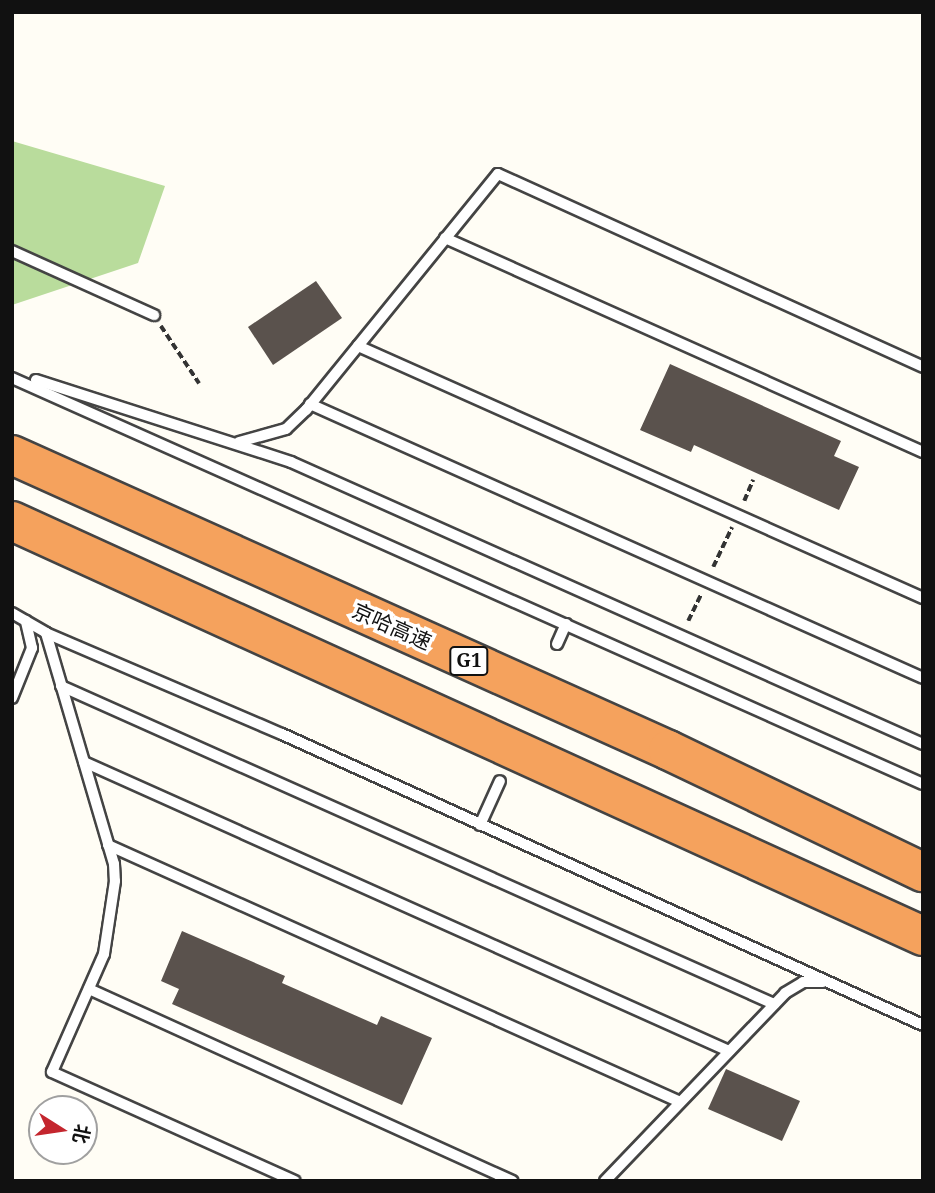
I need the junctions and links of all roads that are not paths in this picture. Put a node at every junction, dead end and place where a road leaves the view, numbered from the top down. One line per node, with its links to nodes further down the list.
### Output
1 (445, 238): 4 (lane); 5 (lane); 9 (lane)
2 (12, 251): 3 (lane)
3 (154, 315)
4 (358, 346): 7 (lane); 12 (lane)
5 (923, 367)
6 (12, 375): 8 (lane); 15 (lane)
7 (310, 404): 8 (lane); 18 (lane)
8 (237, 443): 21 (lane)
9 (923, 452)
10 (12, 455): 27 (highway, 京哈高速 / G1)
11 (12, 521): 28 (highway)
12 (923, 598)
13 (12, 613): 14 (lane)
14 (26, 621): 16 (lane); 20 (lane)
15 (566, 624): 17 (lane); 24 (lane)
16 (46, 633): 19 (lane); 25 (lane)
17 (557, 644)
18 (923, 678)
19 (61, 685): 22 (lane); 31 (lane)
20 (12, 698)
21 (923, 744)
22 (84, 762): 26 (lane); 33 (lane)
23 (500, 781): 25 (lane)
24 (923, 784)
25 (480, 825): 29 (lane)
26 (108, 845): 30 (lane); 34 (lane)
27 (923, 872)
28 (923, 936)
29 (829, 983): 31 (lane); 32 (lane)
30 (89, 989): 35 (lane); 36 (lane)
31 (774, 1004): 33 (lane)
32 (923, 1025)
33 (729, 1051): 34 (lane)
34 (680, 1102): 37 (lane)
35 (295, 1181)
36 (513, 1181)
37 (605, 1181)

